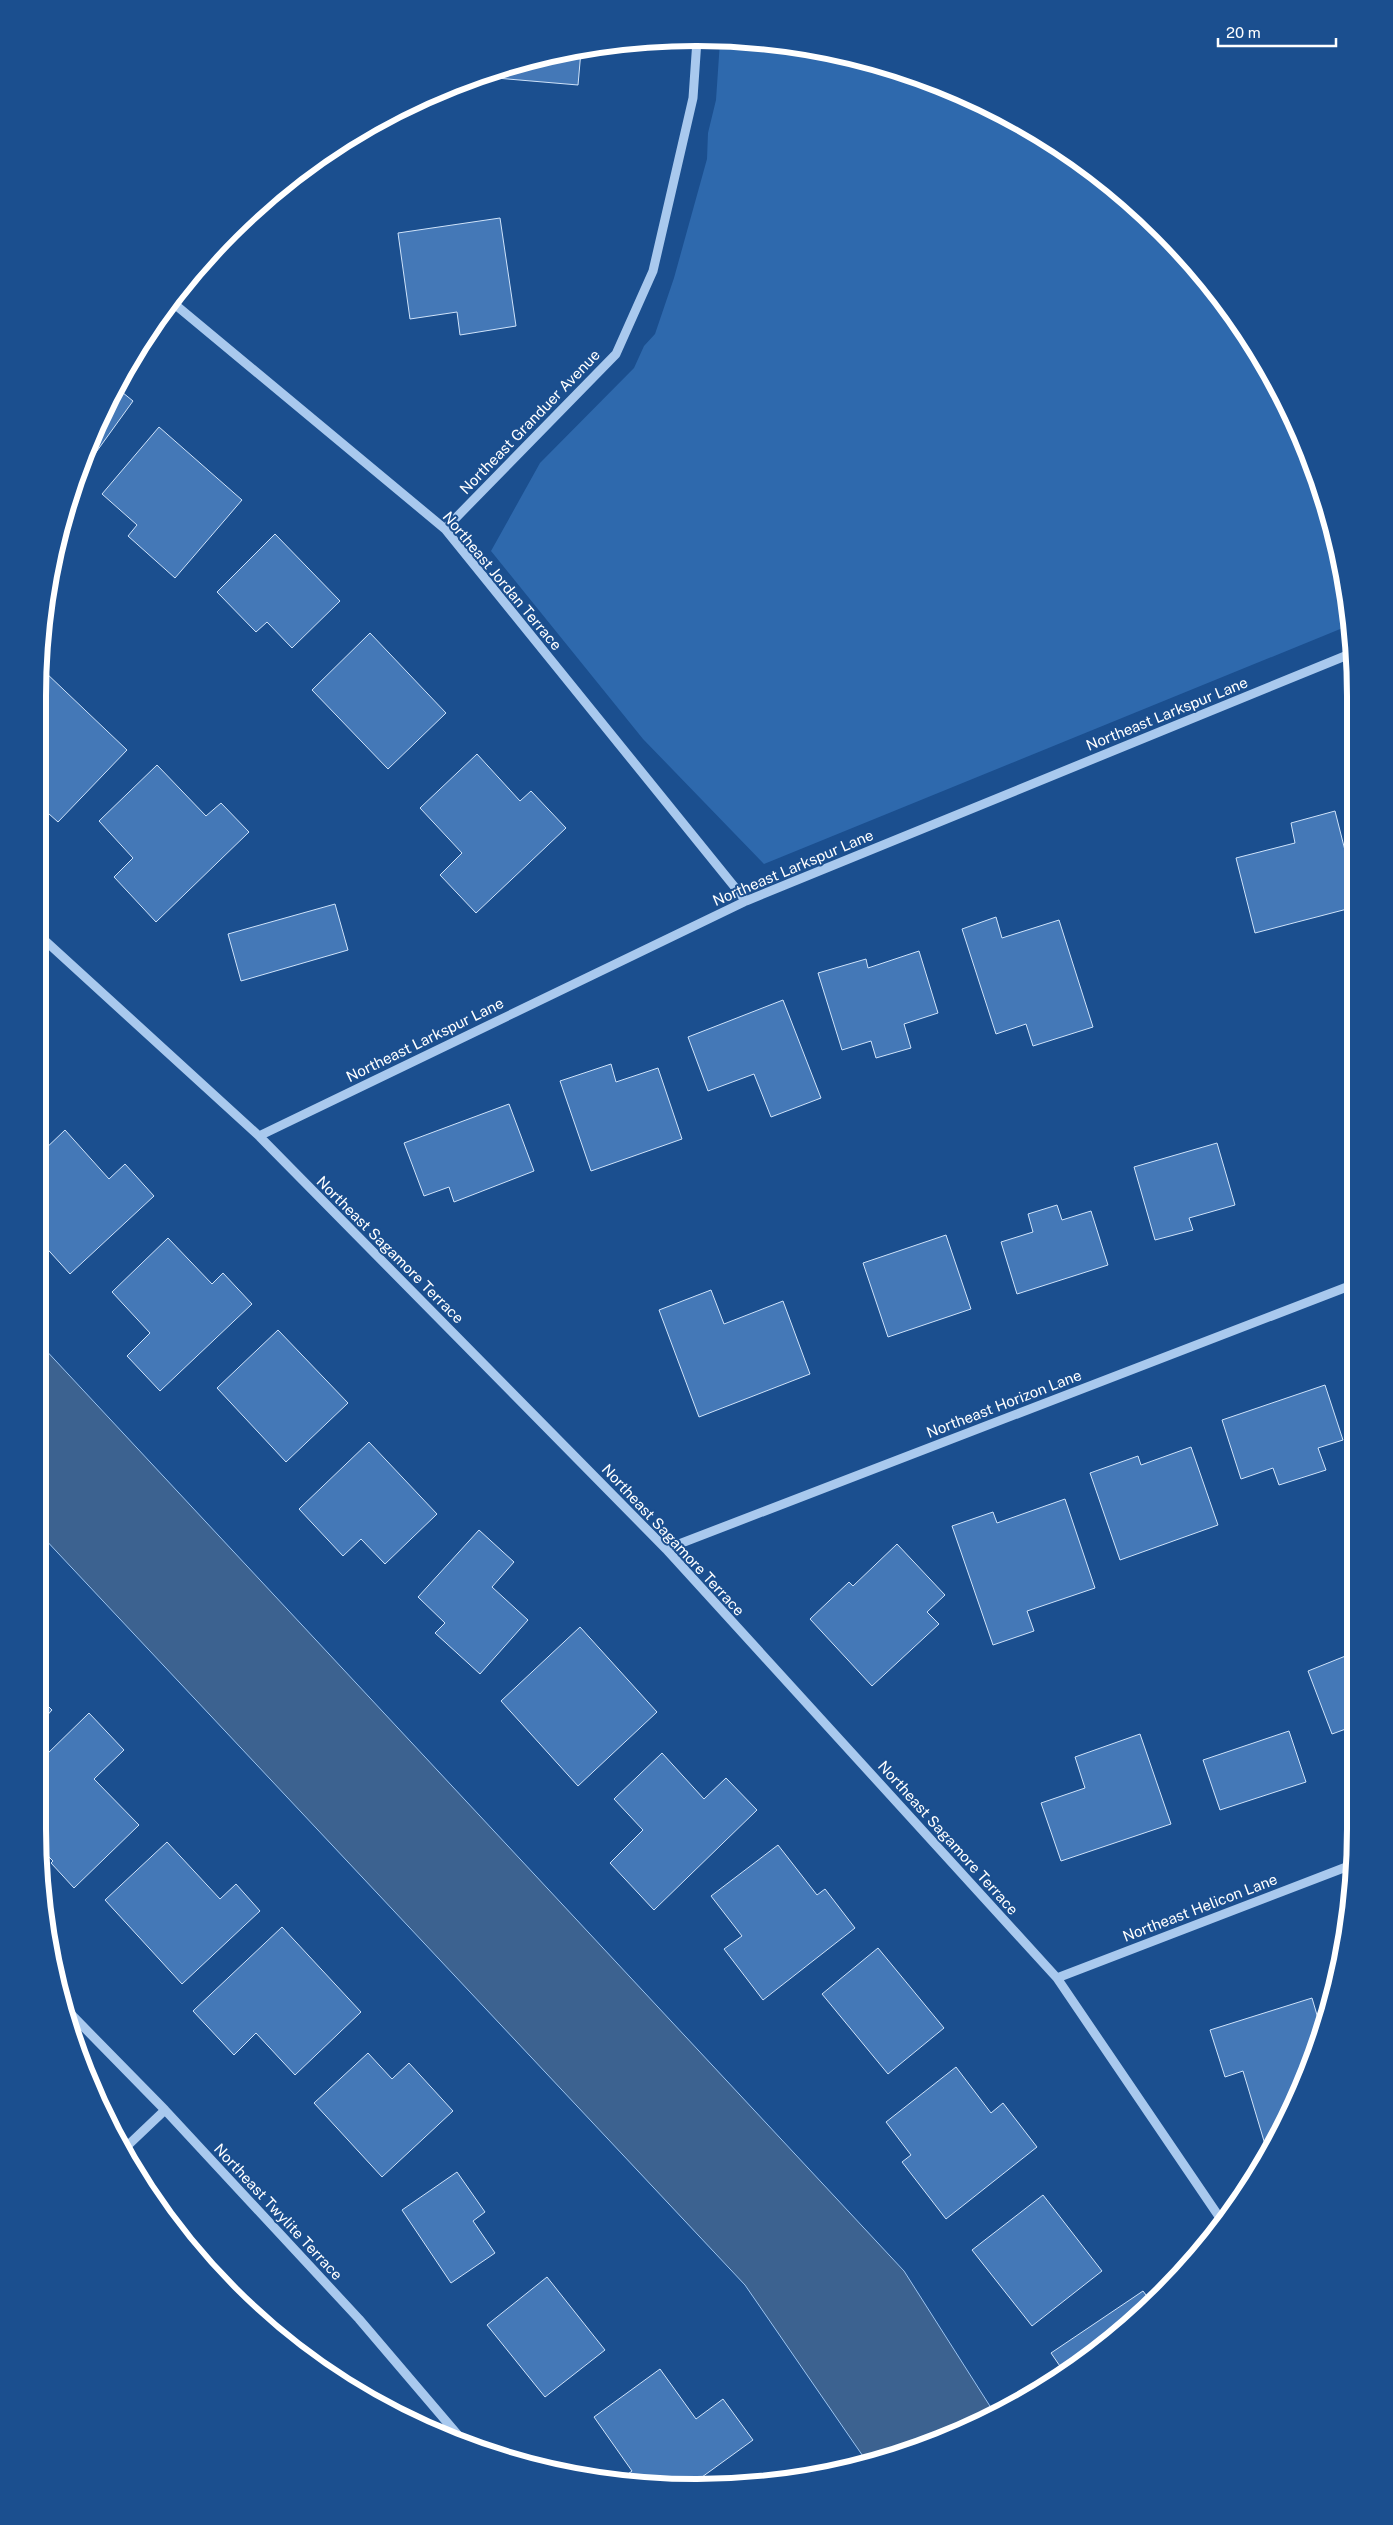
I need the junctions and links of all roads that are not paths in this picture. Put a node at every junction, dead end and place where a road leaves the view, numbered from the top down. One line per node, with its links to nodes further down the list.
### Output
1 (697, 46): 3 (street, Northeast Granduer Avenue)
2 (177, 306): 3 (street, Northeast Jordan Terrace)
3 (445, 529): 5 (street, Northeast Jordan Terrace)
4 (1345, 656): 5 (street, Northeast Larkspur Lane)
5 (746, 900): 7 (street, Northeast Larkspur Lane)
6 (46, 941): 7 (street, Northeast Sagamore Terrace)
7 (259, 1136): 9 (street, Northeast Sagamore Terrace)
8 (1347, 1287): 9 (street, Northeast Horizon Lane)
9 (666, 1550): 11 (street, Northeast Sagamore Terrace)
10 (1345, 1867): 11 (street, Northeast Helicon Lane)
11 (1056, 1978): 15 (street, Northeast Sagamore Terrace)
12 (75, 2018): 13 (street, Northeast Twylite Terrace)
13 (165, 2110): 14 (street); 16 (street, Northeast Twylite Terrace)
14 (128, 2145)
15 (1218, 2216)
16 (454, 2431)

